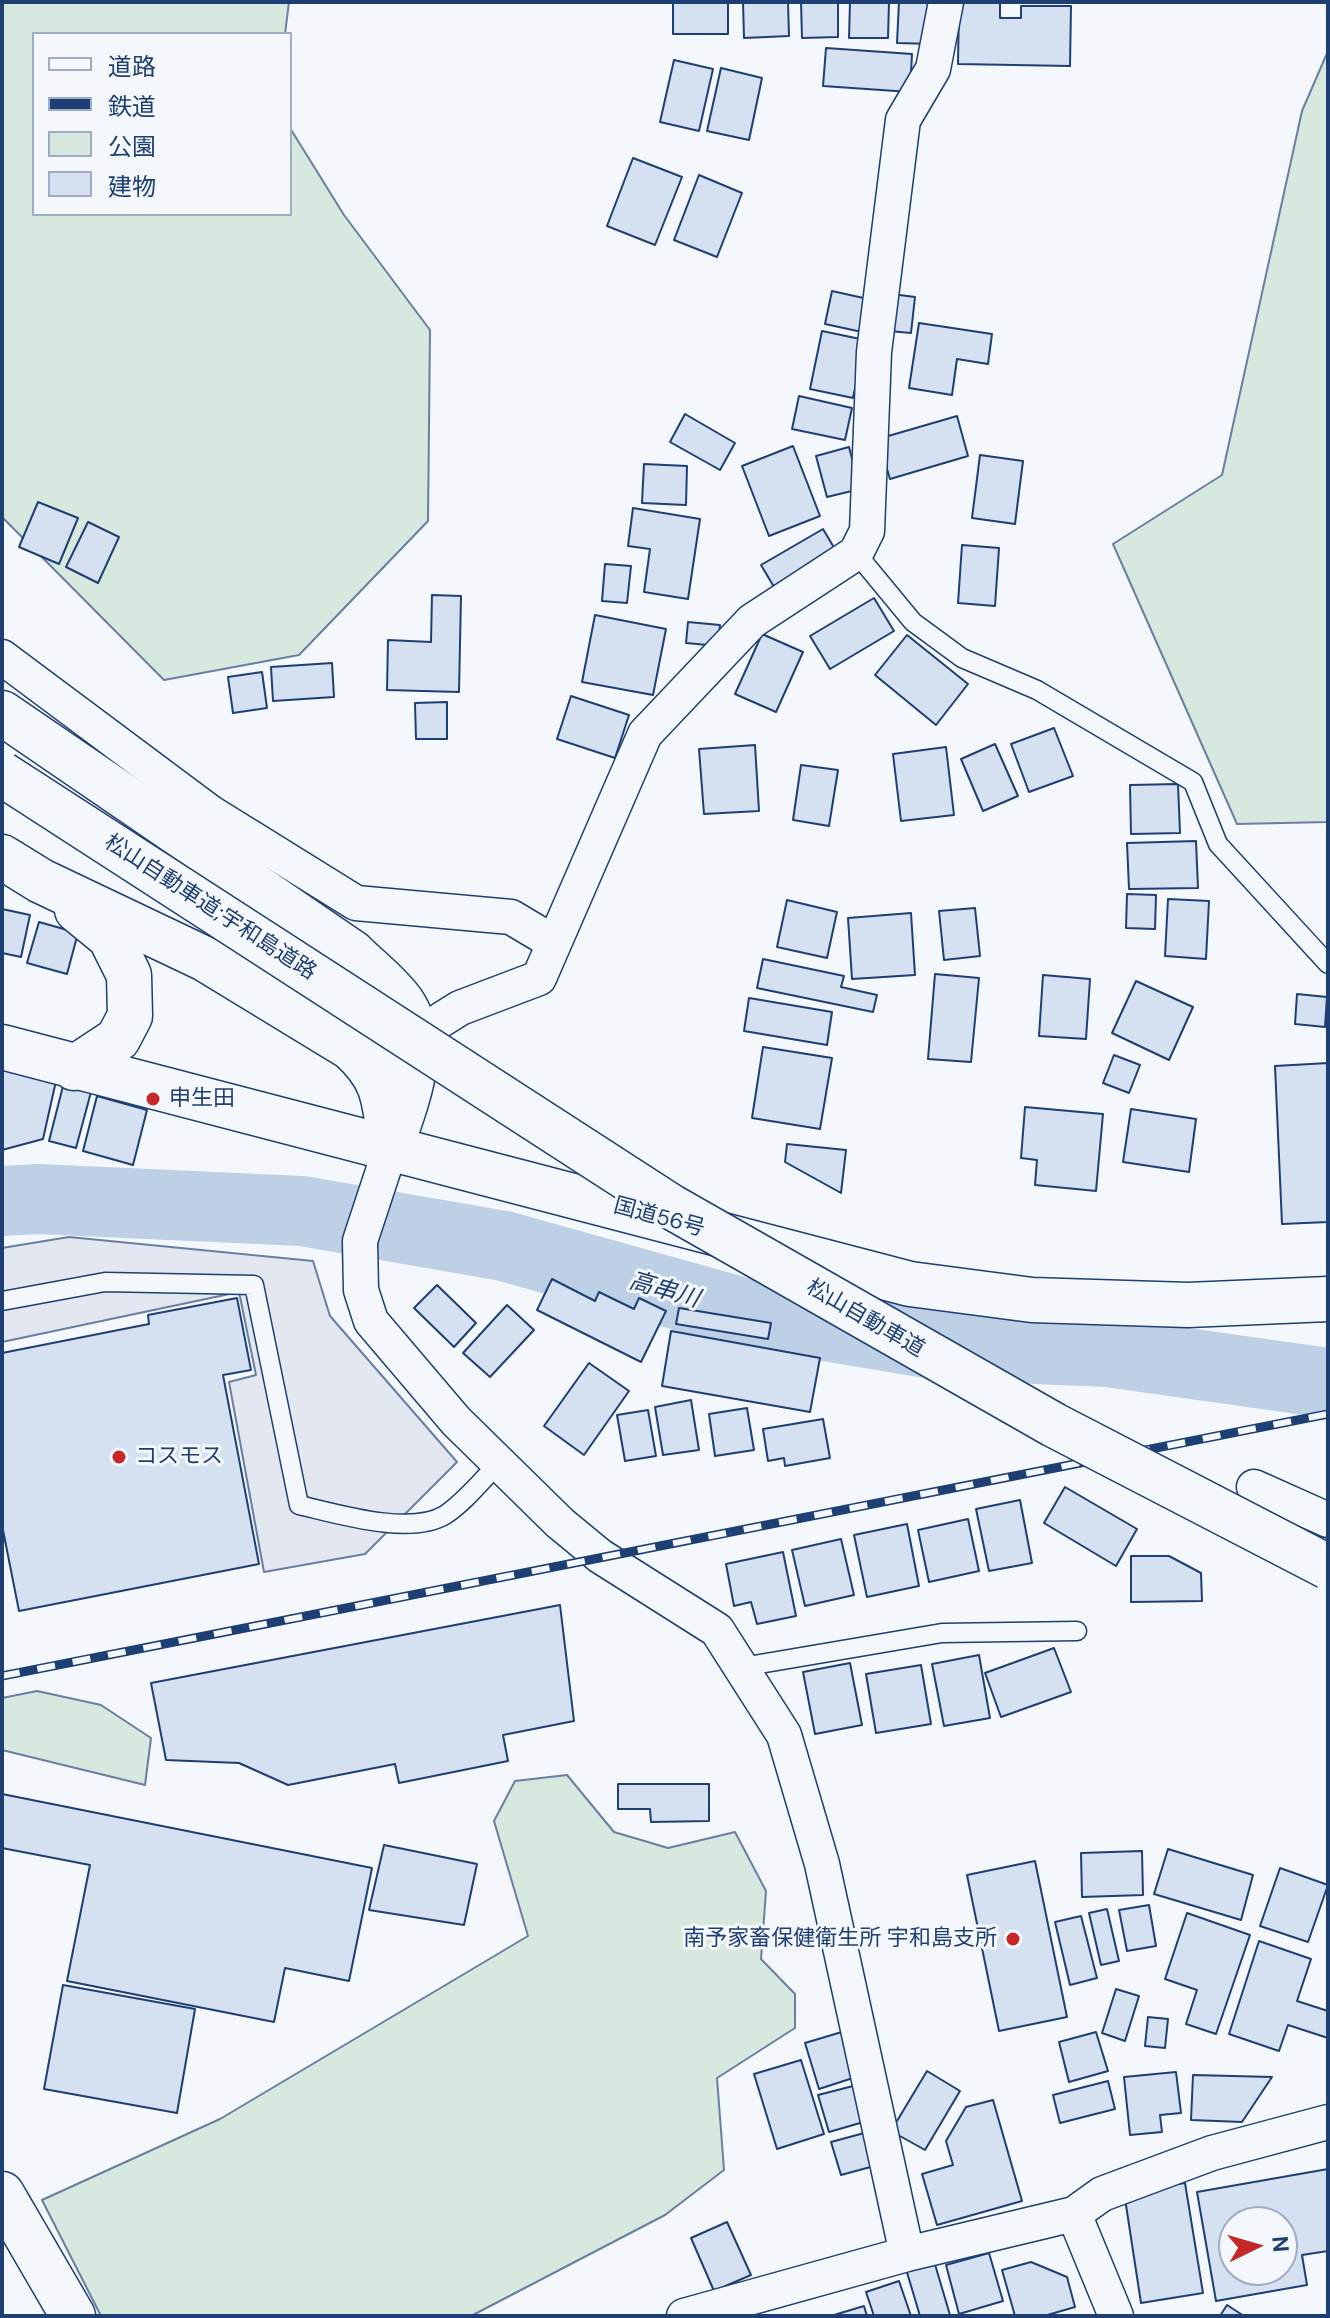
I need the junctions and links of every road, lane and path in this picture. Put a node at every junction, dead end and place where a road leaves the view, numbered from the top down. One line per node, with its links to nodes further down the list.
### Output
1 (946, 2): 2 (street)
2 (856, 553): 8 (street); 9 (lane)
3 (2, 657): 8 (street)
4 (2, 713): 10 (main road)
5 (2, 774): 10 (main road, 松山自動車道;宇和島道路, bridge)
6 (2, 857): 7 (main road)
7 (41, 881): 12 (main road); 13 (main road)
8 (553, 942): 10 (street)
9 (1328, 964)
10 (417, 1040): 12 (street); 14 (main road); 20 (main road, 松山自動車道, bridge)
11 (2, 1047): 13 (main road, 国道56号)
12 (369, 1065): 14 (main road)
13 (74, 1068): 14 (main road, 国道56号)
14 (391, 1147): 15 (main road, 国道56号); 17 (street)
15 (1328, 1299)
16 (2, 1301): 17 (lane)
17 (499, 1463): 22 (street)
18 (1254, 1487): 19 (street)
19 (1328, 1520)
20 (1328, 1567)
21 (1077, 1631): 22 (lane)
22 (742, 1667): 26 (street)
23 (1328, 2122): 25 (street)
24 (2, 2194): 27 (main road)
25 (1074, 2214): 26 (street); 29 (street)
26 (907, 2254): 28 (street)
27 (73, 2316)
28 (684, 2316)
29 (1116, 2316)

